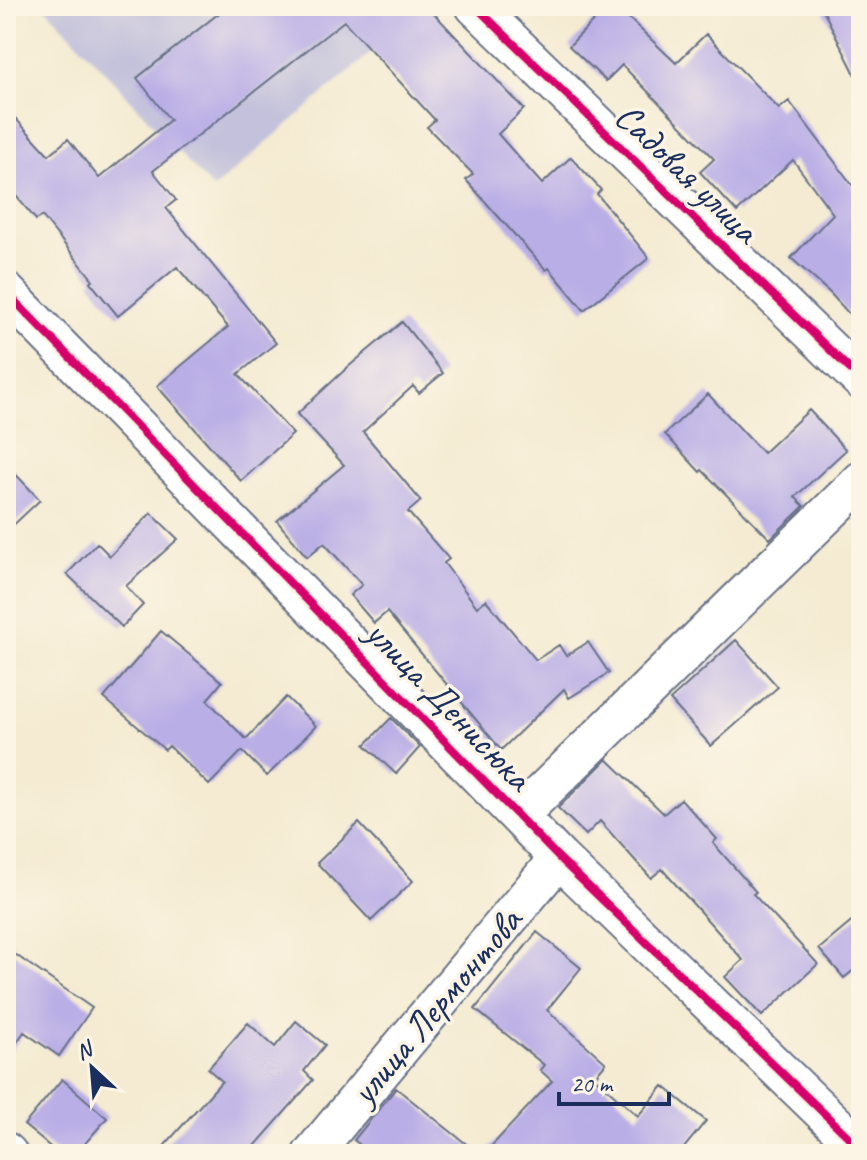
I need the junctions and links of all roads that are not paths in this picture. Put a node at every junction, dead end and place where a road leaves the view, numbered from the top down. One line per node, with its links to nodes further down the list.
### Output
1 (475, 6): 3 (street, Садовая улица)
2 (6, 292): 5 (street, улица Денисюка)
3 (861, 380)
4 (861, 481): 5 (street)
5 (518, 816): 6 (street, улица Денисюка)
6 (559, 858): 7 (street, улица Денисюка); 8 (street, улица Лермонтова)
7 (861, 1149)
8 (312, 1154)

